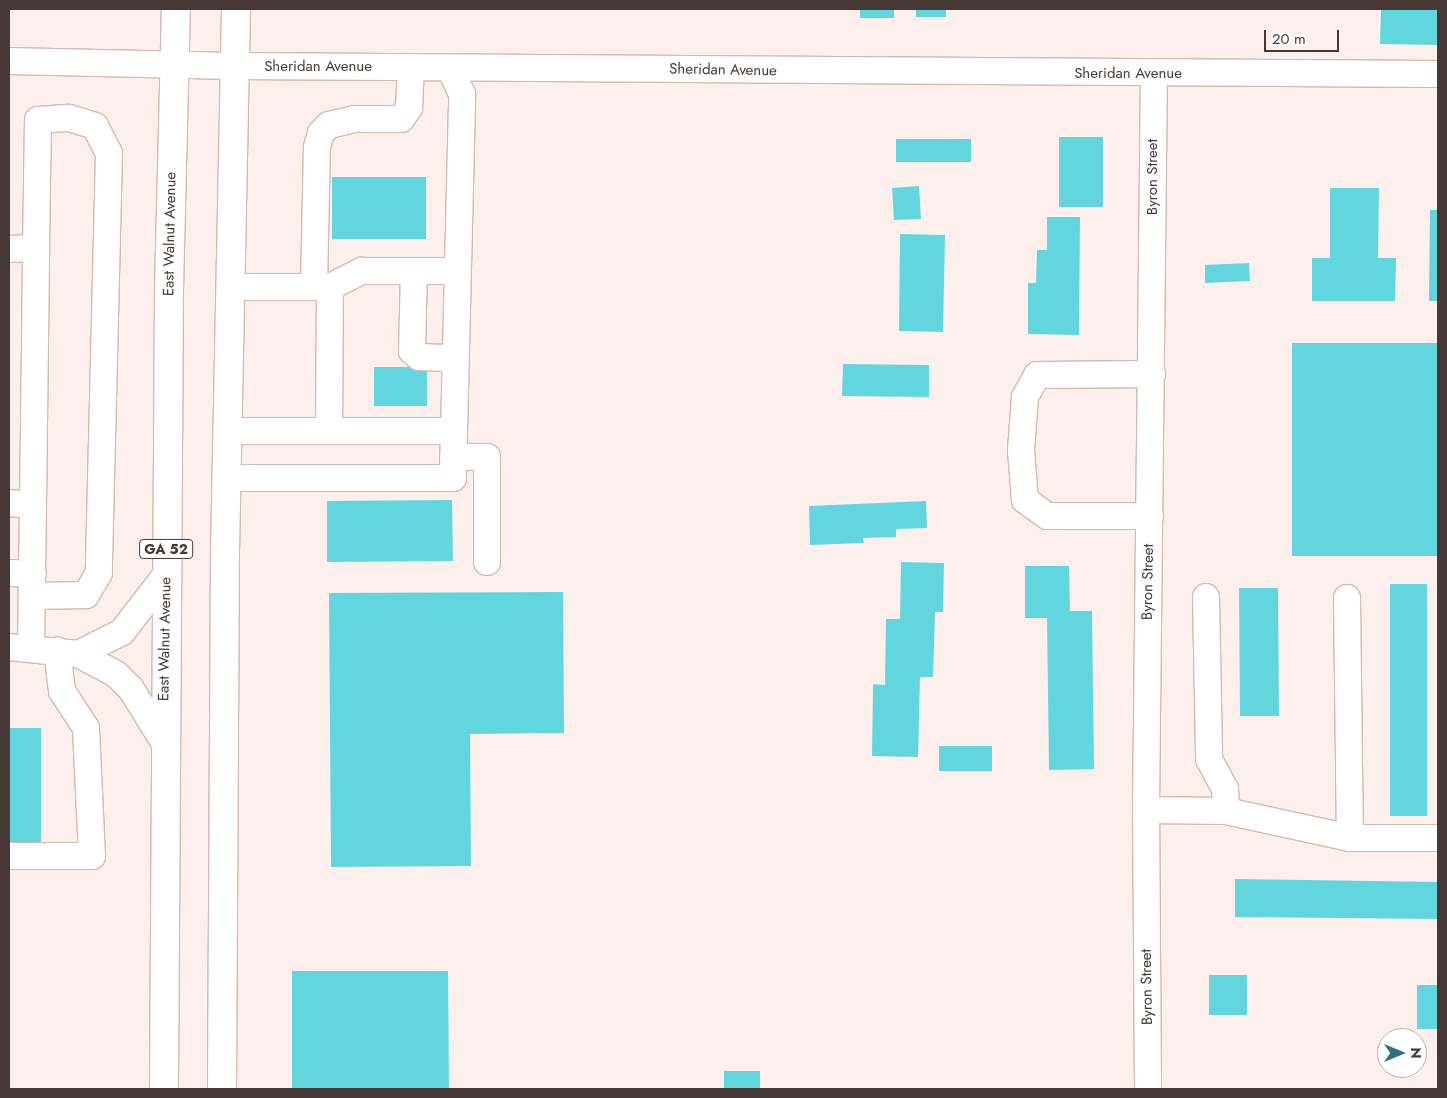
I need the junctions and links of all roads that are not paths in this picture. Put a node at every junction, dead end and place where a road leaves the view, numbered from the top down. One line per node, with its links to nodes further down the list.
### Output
1 (176, 9): 4 (main road, East Walnut Avenue / GA 52)
2 (236, 9): 5 (main road)
3 (9, 60): 4 (street, Sheridan Avenue)
4 (175, 65): 5 (street, Sheridan Avenue); 26 (main road, East Walnut Avenue / GA 52)
5 (234, 66): 6 (street, Sheridan Avenue); 14 (main road)
6 (411, 68): 7 (street, Sheridan Avenue); 15 (street)
7 (450, 68): 8 (street, Sheridan Avenue); 13 (street)
8 (1154, 74): 9 (street, Sheridan Avenue); 17 (street, Byron Street)
9 (1438, 74)
10 (36, 248): 11 (street); 23 (street); 27 (street)
11 (9, 249)
12 (414, 271): 13 (street); 15 (street); 16 (street)
13 (457, 271): 16 (street)
14 (230, 286): 15 (street); 18 (main road)
15 (322, 287): 19 (street)
16 (455, 358): 20 (street)
17 (1152, 374): 24 (street, Byron Street); 24 (street)
18 (227, 431): 19 (street); 22 (main road)
19 (329, 431): 20 (street)
20 (454, 431): 21 (street)
21 (453, 457): 22 (street); 25 (street)
22 (226, 478): 39 (main road)
23 (21, 504): 27 (street)
24 (1150, 516): 33 (street, Byron Street)
25 (487, 562)
26 (166, 576): 31 (street); 32 (main road, East Walnut Avenue / GA 52)
27 (25, 581): 30 (street)
28 (1206, 597): 34 (street)
29 (1347, 598): 35 (street)
30 (20, 647): 31 (street)
31 (68, 652): 32 (street); 37 (street)
32 (164, 742): 38 (main road, East Walnut Avenue / GA 52)
33 (1146, 810): 34 (street); 40 (street, Byron Street)
34 (1226, 811): 35 (street)
35 (1350, 838): 36 (street)
36 (1438, 838)
37 (9, 856)
38 (164, 1089)
39 (222, 1089)
40 (1148, 1089)

